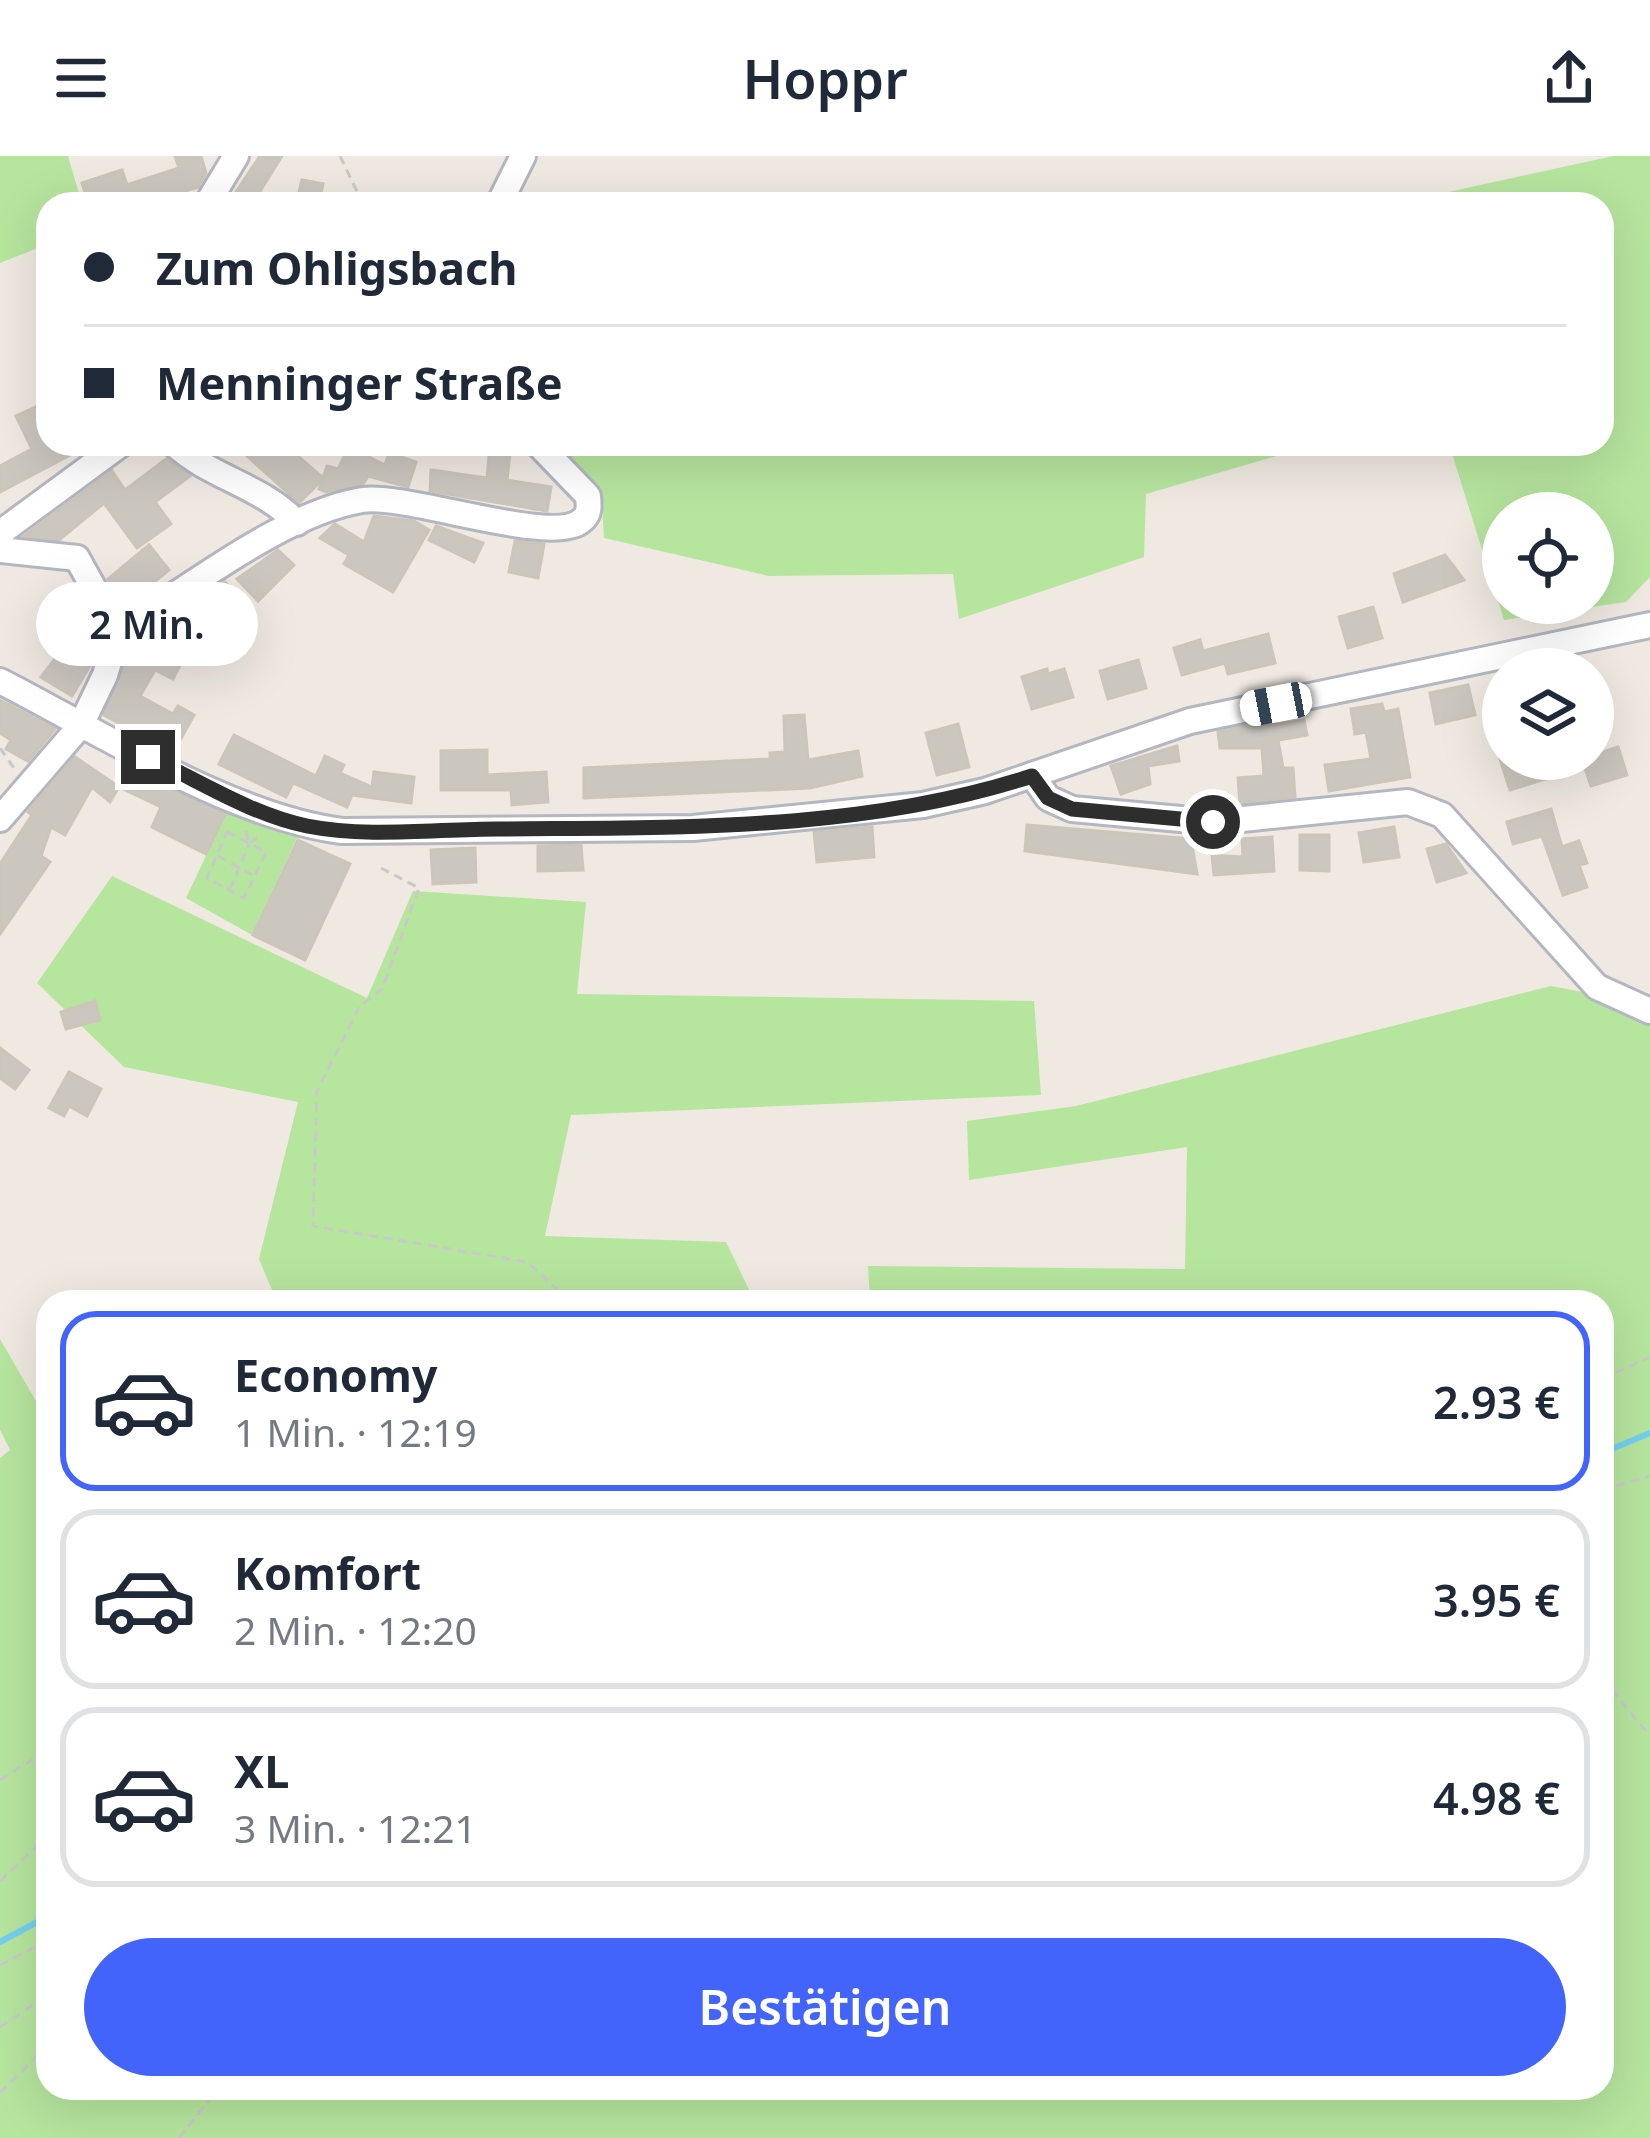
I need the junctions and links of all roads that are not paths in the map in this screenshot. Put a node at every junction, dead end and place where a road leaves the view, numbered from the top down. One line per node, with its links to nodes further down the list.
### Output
1 (236, 156): 3 (street)
2 (524, 156): 4 (street)
3 (214, 192)
4 (505, 192)
5 (105, 456): 9 (street)
6 (190, 456): 8 (street)
7 (550, 456): 8 (street)
8 (297, 523): 12 (street)
9 (0, 533)
10 (0, 550): 12 (street)
11 (1649, 619): 15 (street)
12 (118, 632): 14 (street)
13 (0, 681): 14 (street)
14 (81, 725): 15 (street); 16 (street)
15 (1032, 776): 17 (street)
16 (0, 819)
17 (1650, 1011)

